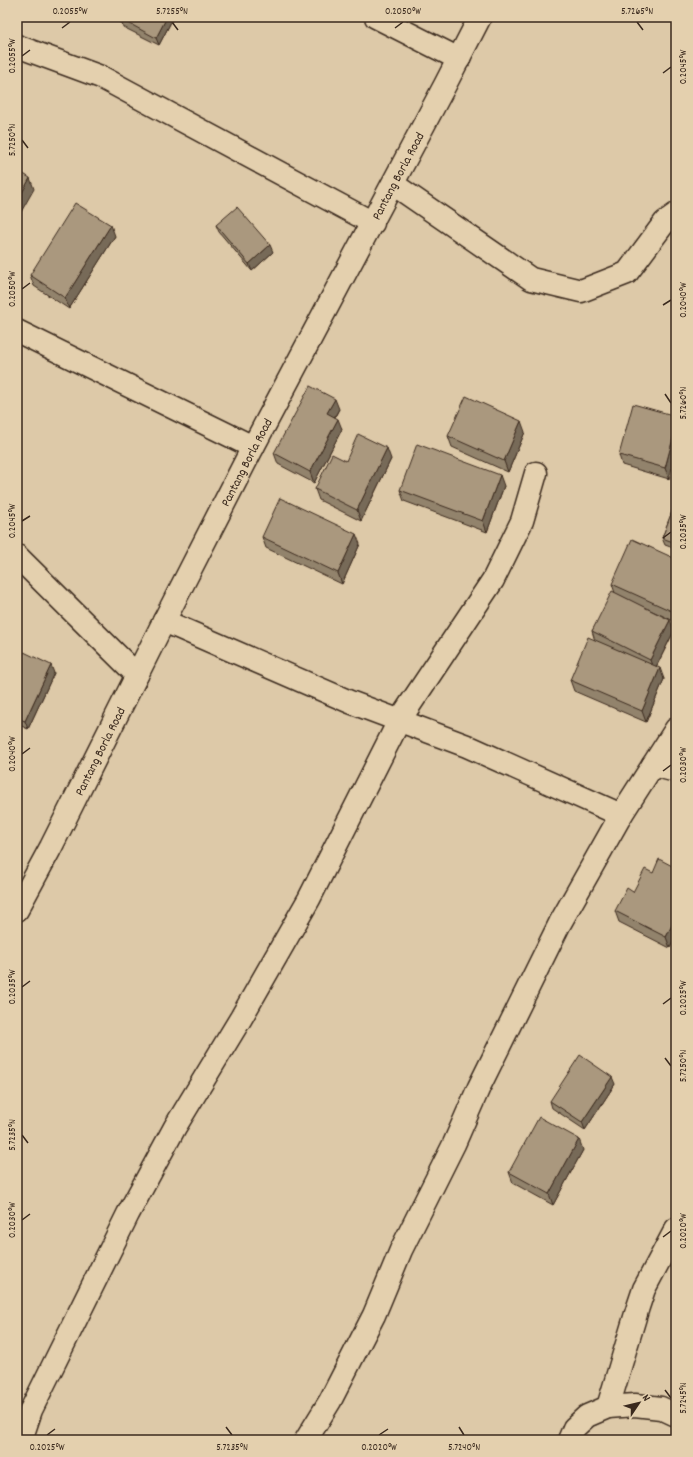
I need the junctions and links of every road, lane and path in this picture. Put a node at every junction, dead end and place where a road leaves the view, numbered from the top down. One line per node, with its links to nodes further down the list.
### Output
1 (376, 17): 4 (street)
2 (480, 17): 4 (street, Pantang Borla Road)
3 (17, 46): 7 (street)
4 (459, 59): 5 (street, Pantang Borla Road)
5 (393, 184): 6 (street); 7 (street, Pantang Borla Road)
6 (676, 214)
7 (373, 223): 9 (street, Pantang Borla Road)
8 (17, 331): 9 (street)
9 (253, 447): 12 (street, Pantang Borla Road)
10 (536, 472): 14 (street)
11 (17, 556): 13 (street)
12 (164, 620): 13 (street, Pantang Borla Road); 14 (street)
13 (137, 675): 19 (street, Pantang Borla Road)
14 (399, 720): 18 (street); 23 (street)
15 (676, 729): 16 (street)
16 (653, 765): 17 (street); 18 (street)
17 (676, 771)
18 (621, 815): 24 (street)
19 (17, 910)
20 (676, 1229): 21 (street)
21 (608, 1407): 22 (street); 25 (street)
22 (676, 1415)
23 (20, 1440)
24 (306, 1440)
25 (569, 1440)

